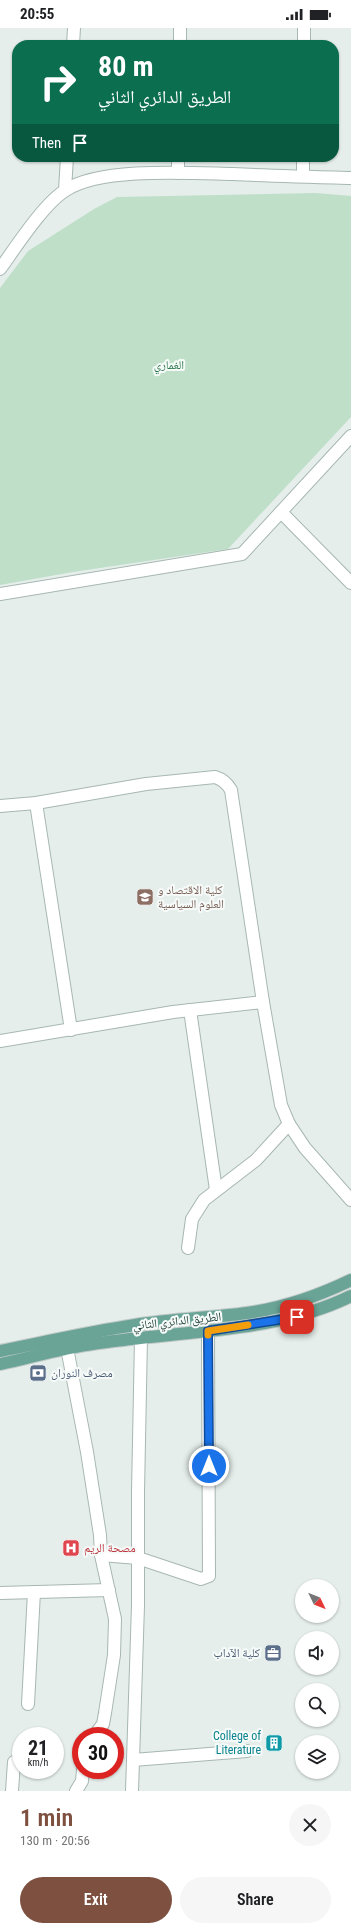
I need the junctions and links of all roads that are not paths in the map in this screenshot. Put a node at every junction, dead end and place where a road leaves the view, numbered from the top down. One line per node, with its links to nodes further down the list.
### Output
1 (74, 28): 4 (street)
2 (180, 28): 5 (street)
3 (304, 28): 6 (street)
4 (73, 40)
5 (180, 40)
6 (304, 40)
7 (67, 162): 13 (street)
8 (178, 162): 10 (street)
9 (303, 162): 11 (street)
10 (178, 173): 11 (street); 13 (street)
11 (303, 176): 12 (street)
12 (351, 178)
13 (65, 190): 14 (street)
14 (0, 269)
15 (351, 436): 16 (street)
16 (281, 512): 17 (street); 18 (street)
17 (351, 583)
18 (0, 594)
19 (36, 802): 20 (street); 21 (street); 23 (street)
20 (0, 806)
21 (263, 1002): 22 (street); 25 (street)
22 (190, 1010): 23 (street); 26 (street)
23 (71, 1030): 24 (street)
24 (0, 1041)
25 (289, 1124): 26 (street); 27 (street)
26 (216, 1190): 28 (street)
27 (351, 1200)
28 (188, 1248)
29 (351, 1280): 34 (main road, الطريق الدائري الثاني)
30 (351, 1296): 31 (main road, الطريق الدائري الثاني)
31 (208, 1331): 32 (main road, الطريق الدائري الثاني); 37 (street)
32 (141, 1338): 33 (main road, الطريق الدائري الثاني); 37 (street)
33 (66, 1348): 35 (main road, الطريق الدائري الثاني); 36 (street)
34 (0, 1351)
35 (0, 1364)
36 (101, 1555): 37 (street); 38 (street)
37 (138, 1558): 42 (street)
38 (109, 1590): 39 (street); 41 (street)
39 (34, 1592): 40 (street); 43 (street)
40 (0, 1593)
41 (114, 1655): 42 (street); 44 (street)
42 (135, 1657): 46 (street)
43 (28, 1704)
44 (100, 1727)
45 (246, 1751): 46 (street)
46 (133, 1760): 51 (street)
47 (13, 1779): 49 (street)
48 (82, 1779): 50 (street)
49 (12, 1791)
50 (76, 1791)
51 (132, 1791)

